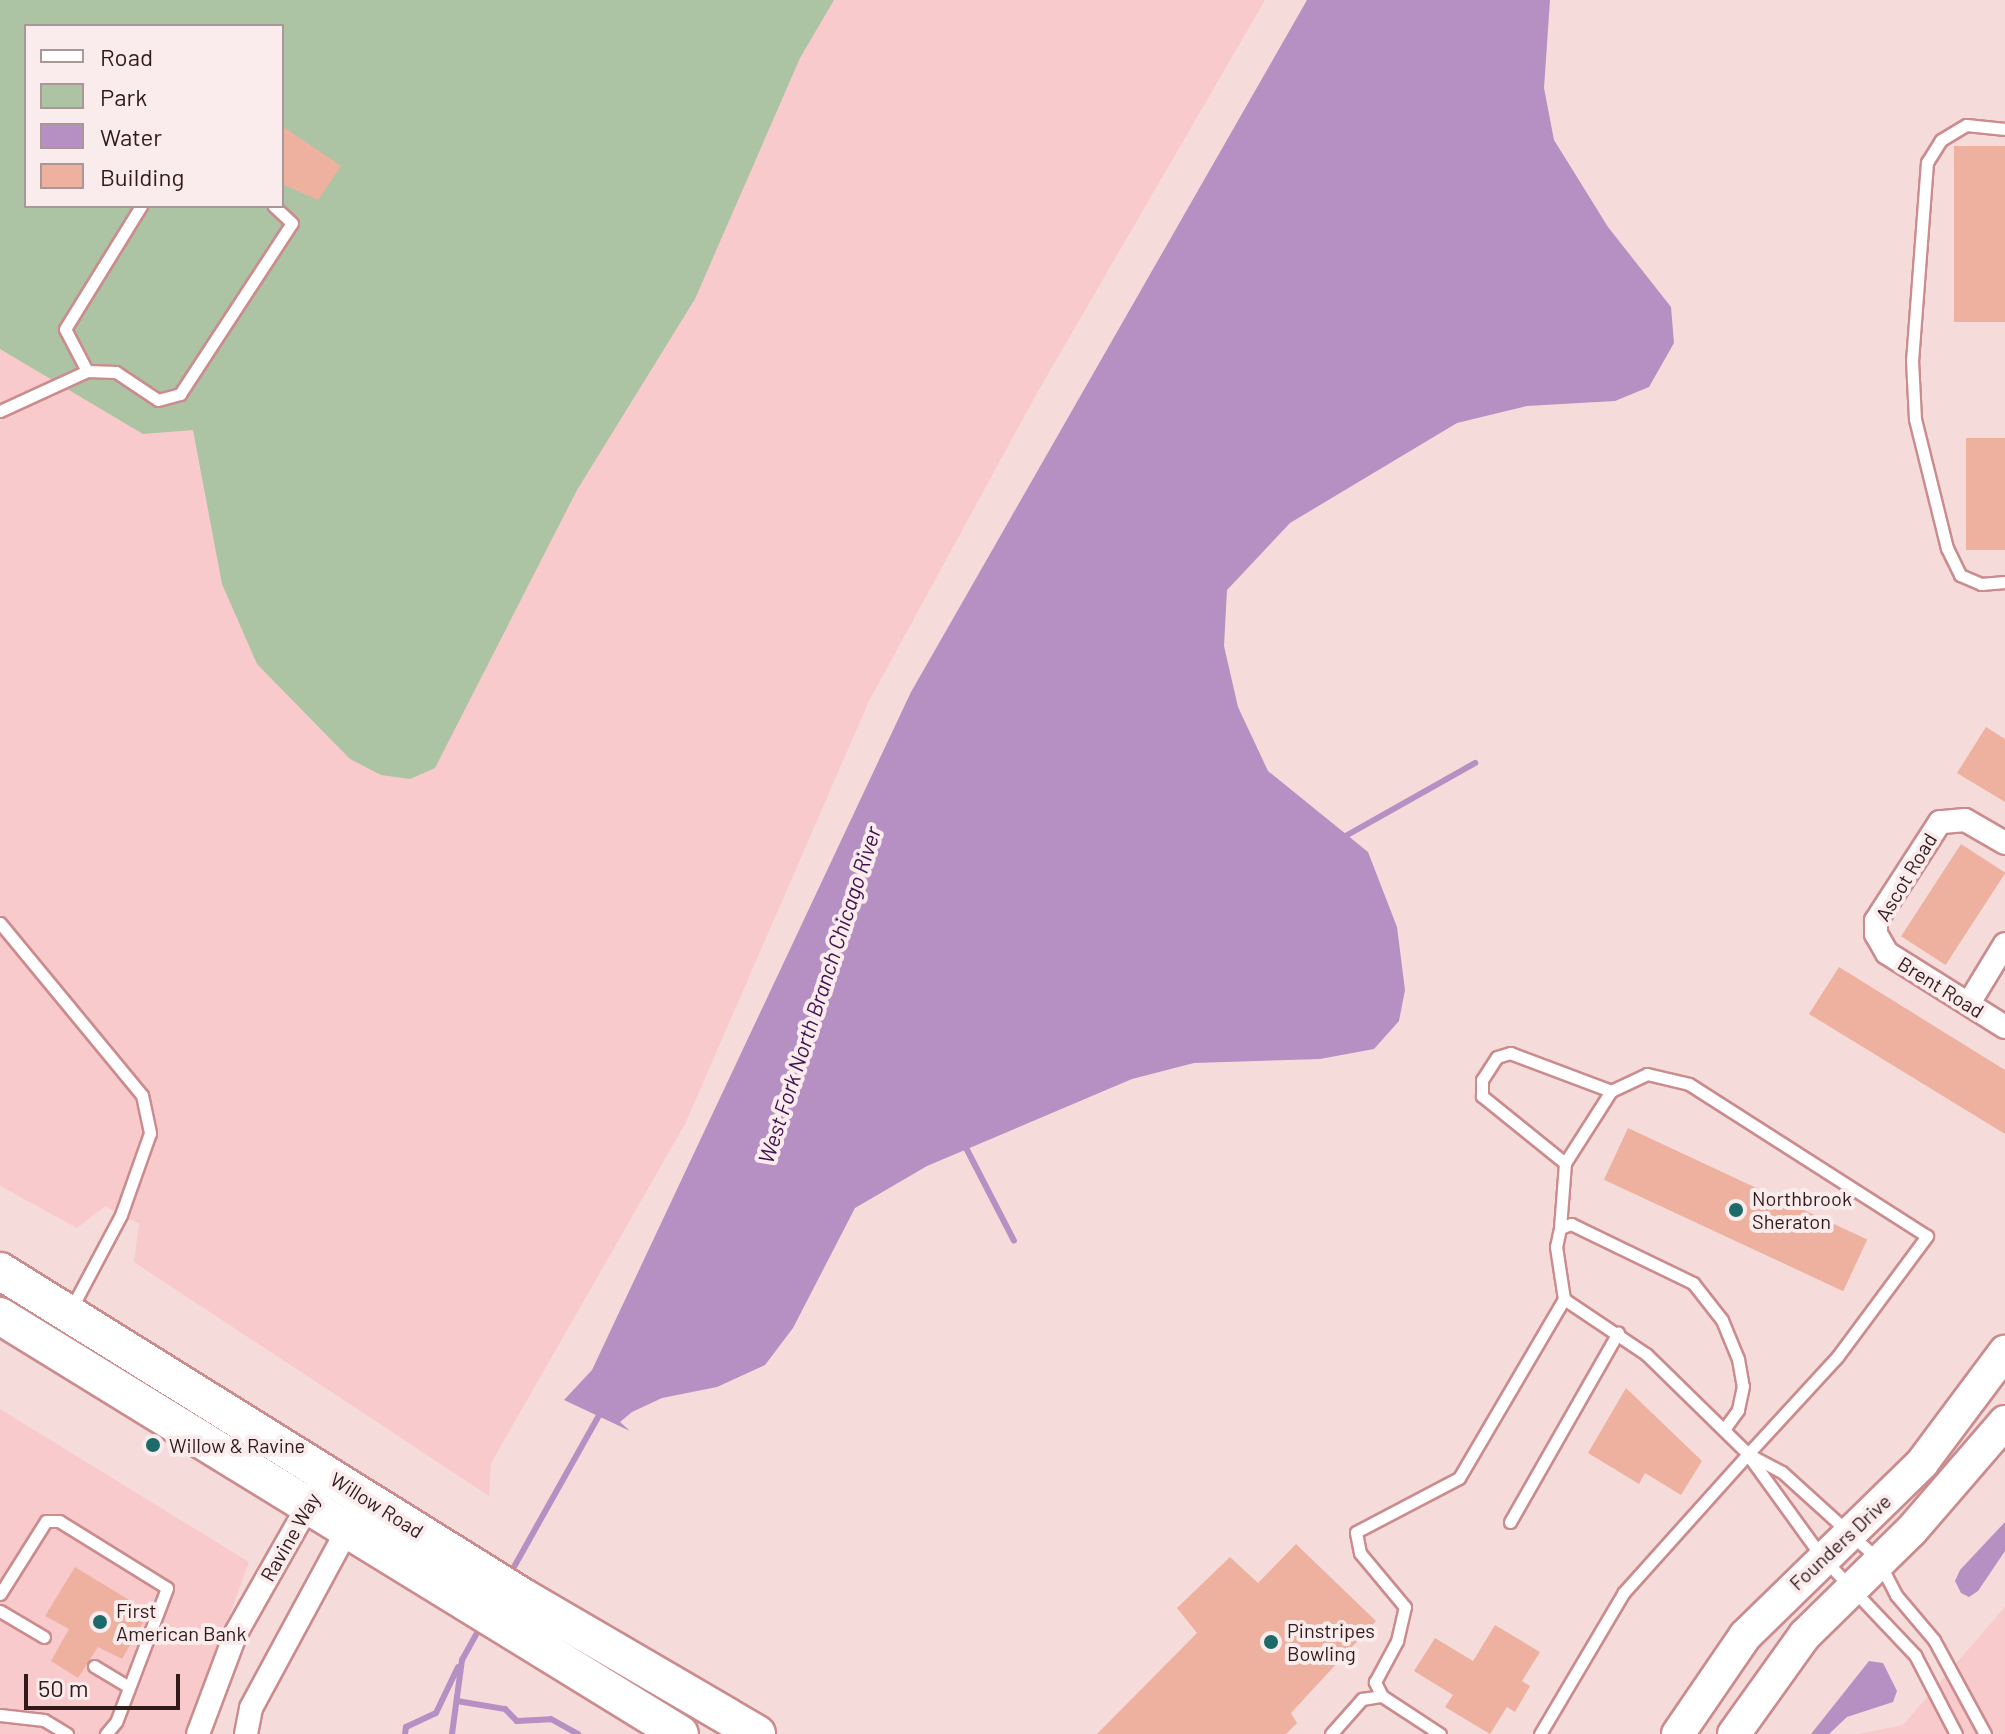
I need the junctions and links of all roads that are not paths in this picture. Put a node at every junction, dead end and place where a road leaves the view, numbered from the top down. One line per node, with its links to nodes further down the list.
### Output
1 (2005, 129): 6 (lane)
2 (140, 208): 4 (lane)
3 (276, 208): 4 (lane)
4 (87, 371): 5 (lane)
5 (0, 411)
6 (2005, 582)
7 (2005, 843): 9 (street, Ascot Road)
8 (0, 923): 18 (lane)
9 (1880, 944): 11 (street, Brent Road)
10 (2005, 944): 11 (street)
11 (1969, 1003): 12 (street, Brent Road)
12 (2005, 1027)
13 (1611, 1091): 14 (lane); 14 (lane); 25 (lane)
14 (1565, 1163): 15 (lane)
15 (1560, 1228): 17 (lane); 24 (lane)
16 (0, 1271): 18 (main road, Willow Road)
17 (1564, 1299): 20 (lane); 40 (lane)
18 (69, 1313): 21 (main road); 26 (main road, Willow Road)
19 (0, 1316): 21 (main road, Willow Road)
20 (1618, 1333): 24 (lane); 29 (lane)
21 (50, 1346): 27 (main road, Willow Road)
22 (2005, 1352): 30 (main road, Founders Drive)
23 (2005, 1422): 32 (main road, Founders Drive)
24 (1724, 1429): 25 (lane)
25 (1748, 1454): 30 (lane); 31 (lane); 51 (lane)
26 (327, 1473): 27 (street, Ravine Way); 28 (main road, Willow Road)
27 (309, 1504): 28 (main road, Willow Road); 45 (street, Ravine Way)
28 (357, 1512): 35 (main road, Willow Road); 46 (street)
29 (1510, 1522)
30 (1849, 1530): 31 (main road, Founders Drive); 32 (lane)
31 (1821, 1556): 33 (lane); 52 (main road, Founders Drive)
32 (1877, 1558): 33 (main road, Founders Drive); 55 (lane)
33 (1849, 1585): 53 (main road, Founders Drive); 54 (lane)
34 (0, 1594): 39 (lane)
35 (514, 1610): 47 (main road, Willow Road); 48 (main road, Willow Road)
36 (0, 1611): 37 (lane)
37 (44, 1637)
38 (94, 1666): 39 (lane)
39 (129, 1687): 42 (lane)
40 (1382, 1696): 49 (lane); 50 (lane)
41 (0, 1715): 43 (lane)
42 (116, 1728): 44 (lane)
43 (67, 1734)
44 (106, 1734)
45 (198, 1734)
46 (246, 1734)
47 (680, 1734)
48 (757, 1734)
49 (1331, 1734)
50 (1440, 1734)
51 (1540, 1734)
52 (1678, 1734)
53 (1734, 1734)
54 (1956, 1734)
55 (1985, 1734)

